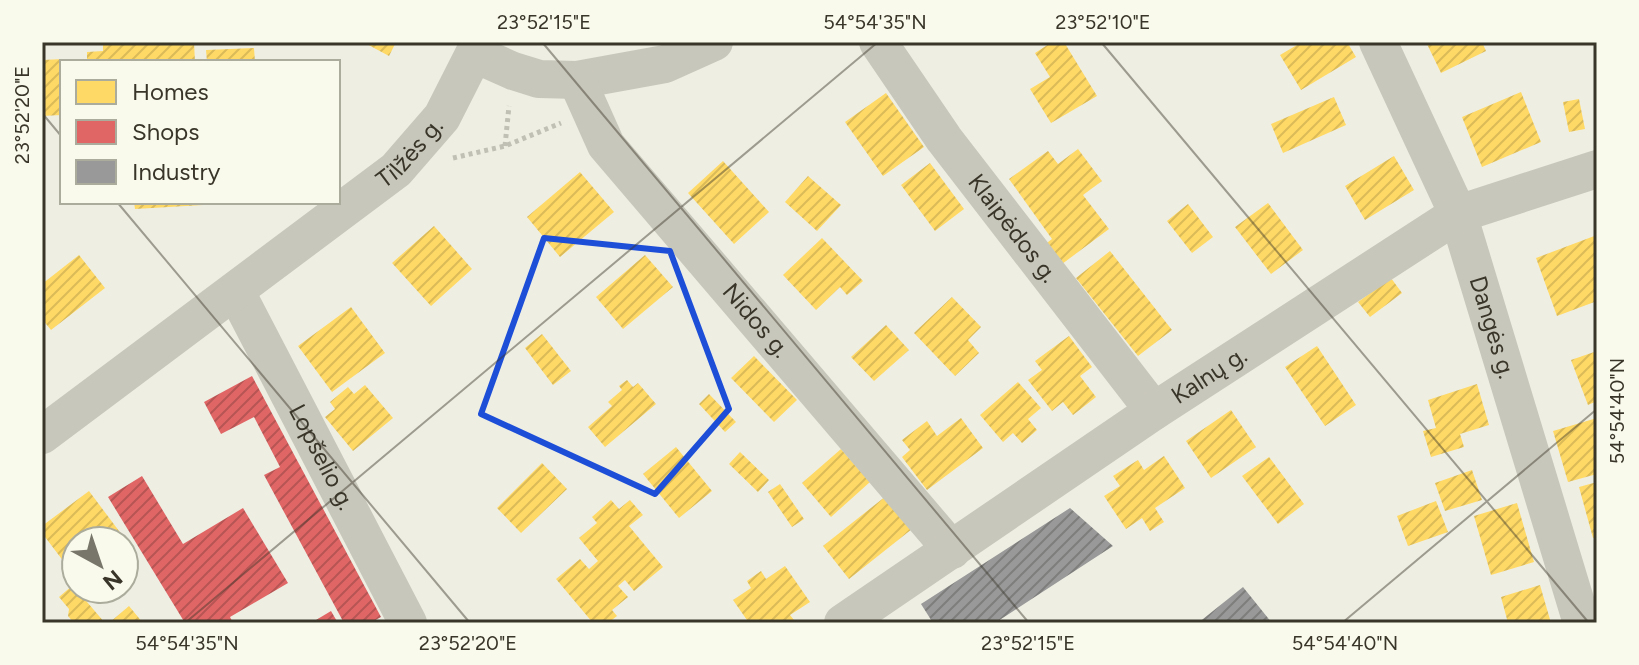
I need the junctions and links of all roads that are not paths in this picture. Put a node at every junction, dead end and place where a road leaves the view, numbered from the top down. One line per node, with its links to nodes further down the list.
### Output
1 (714, 42): 5 (street, Tilžės g.)
2 (878, 42): 9 (street, Klaipėdos g.)
3 (1378, 42): 7 (street, Dangės g.)
4 (478, 48): 5 (street, Tilžės g.); 8 (street, Tilžės g.)
5 (584, 96): 11 (street, Nidos g.)
6 (1597, 169): 7 (street, Kalnų g.)
7 (1458, 214): 9 (street, Kalnų g.); 14 (street, Dangės g.)
8 (236, 292): 10 (street, Tilžės g.); 12 (street, Lopšelio g.)
9 (1154, 411): 11 (street, Kalnų g.)
10 (42, 435)
11 (952, 550): 13 (street, Kalnų g.)
12 (408, 623)
13 (843, 623)
14 (1582, 623)

